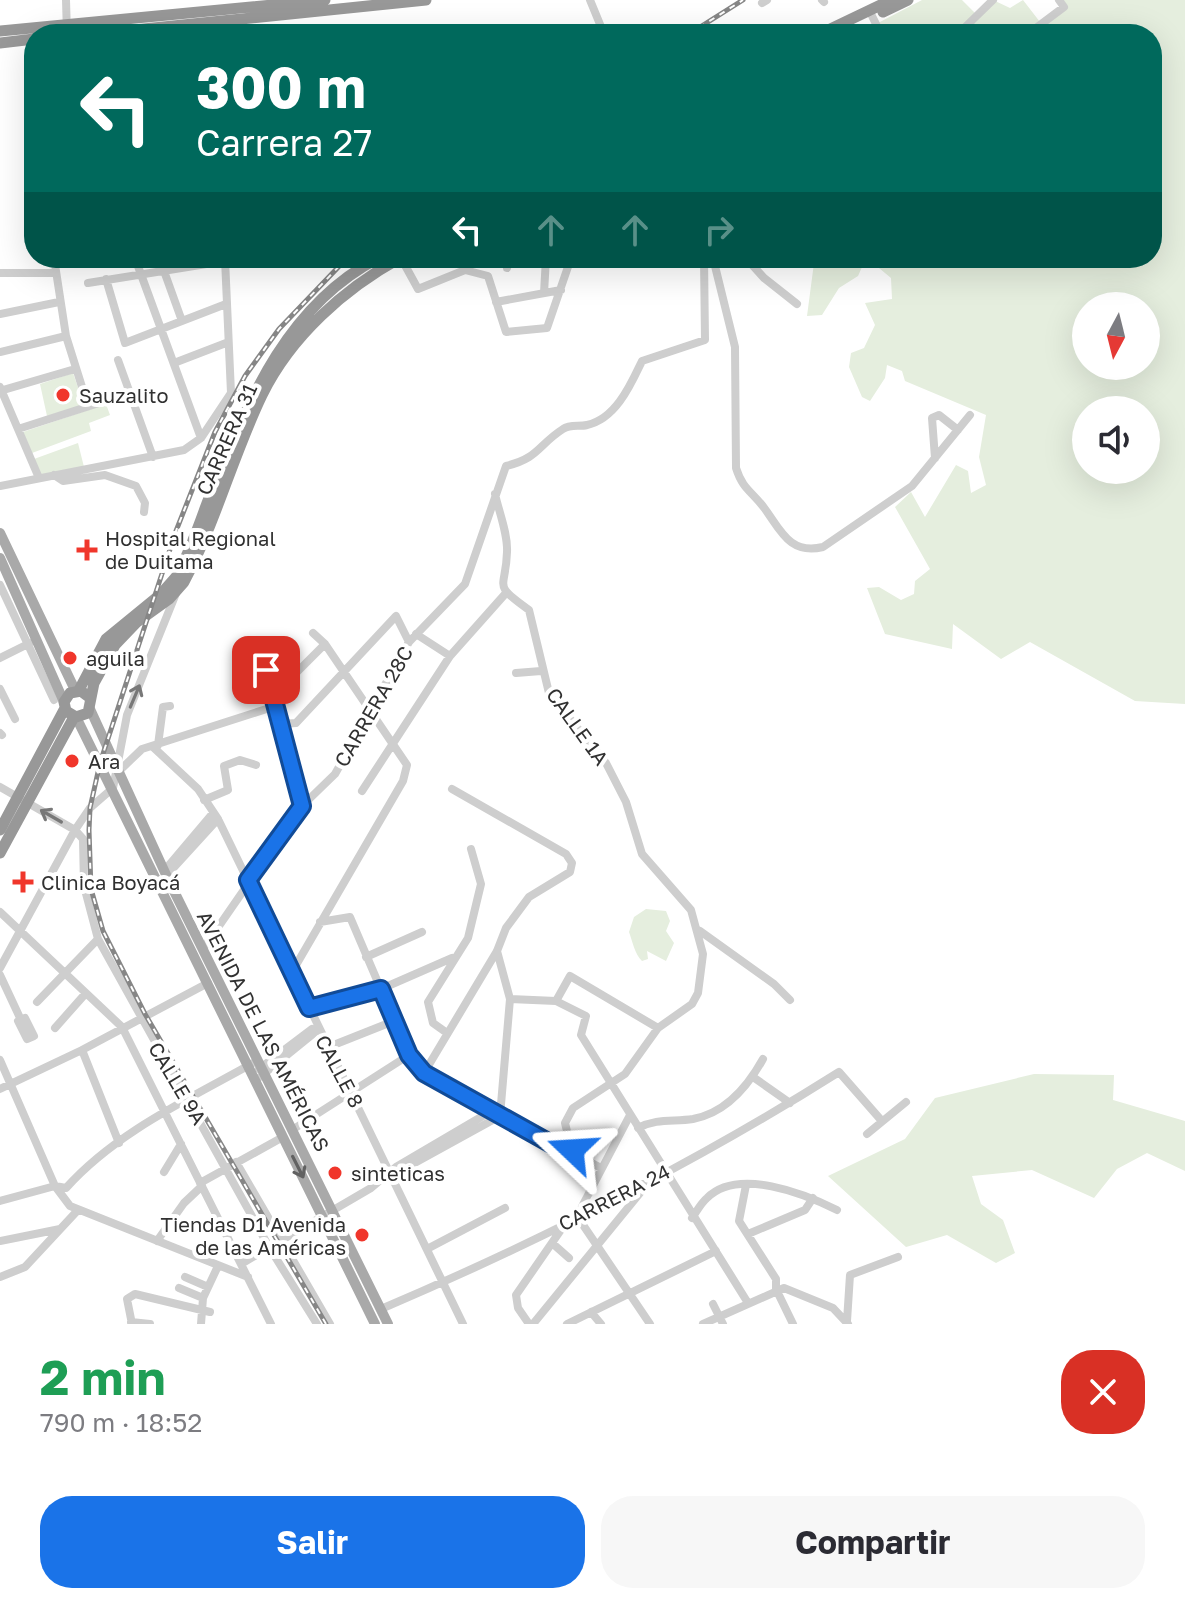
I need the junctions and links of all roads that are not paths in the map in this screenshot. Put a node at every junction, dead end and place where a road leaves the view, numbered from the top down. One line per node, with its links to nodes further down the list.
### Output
1 (66, 0): 10 (street)
2 (325, 0): 11 (highway)
3 (426, 0): 12 (highway)
4 (590, 0): 13 (street)
5 (908, 0): 8 (highway)
6 (993, 0): 17 (street)
7 (1059, 0): 18 (street)
8 (885, 5): 9 (highway)
9 (871, 14): 14 (highway); 15 (highway); 16 (street)
10 (66, 24)
11 (162, 24)
12 (177, 24)
13 (600, 24)
14 (846, 24)
15 (860, 24)
16 (876, 24)
17 (969, 24)
18 (1041, 24)
19 (24, 30): 20 (highway)
20 (0, 31)
21 (24, 40): 22 (highway)
22 (0, 43)
23 (54, 268): 39 (street)
24 (139, 268): 37 (street)
25 (167, 268): 36 (street)
26 (182, 268): 36 (street)
27 (225, 268): 46 (street)
28 (359, 268): 60 (highway, CARRERA 31)
29 (383, 268): 63 (highway, CARRERA 31)
30 (406, 268): 45 (street)
31 (545, 268): 43 (street)
32 (568, 268): 42 (street)
33 (704, 268): 72 (street)
34 (715, 268): 68 (street)
35 (755, 268): 47 (street)
36 (167, 271): 37 (street); 49 (street)
37 (140, 272): 40 (street); 50 (street)
38 (0, 273): 39 (street)
39 (54, 273): 44 (street)
40 (106, 279): 41 (street); 50 (street)
41 (88, 283)
42 (561, 290): 43 (street); 45 (street)
43 (544, 293): 45 (street)
44 (59, 302): 48 (street); 51 (street)
45 (496, 302)
46 (226, 304): 49 (street); 52 (street)
47 (797, 304)
48 (0, 314)
49 (182, 321): 50 (street)
50 (161, 329): 55 (street)
51 (66, 336): 53 (street); 56 (street)
52 (226, 343): 55 (street); 59 (street)
53 (0, 352)
54 (118, 360): 58 (street)
55 (174, 363): 66 (street)
56 (75, 369): 57 (street); 61 (street)
57 (0, 389): 64 (street)
58 (130, 393): 61 (street); 67 (street)
59 (231, 393): 60 (street); 66 (street)
60 (249, 402): 63 (highway); 94 (highway, CARRERA 31)
61 (88, 406): 64 (street)
62 (970, 415): 65 (street)
63 (251, 423): 78 (highway, CARRERA 31)
64 (18, 429): 70 (street)
65 (958, 430): 68 (street); 68 (street)
66 (201, 438): 67 (street)
67 (153, 457): 69 (street)
68 (935, 458)
69 (54, 475): 70 (street); 73 (street)
70 (39, 478): 71 (street)
71 (0, 486)
72 (495, 493): 79 (street); 82 (street, CARRERA 28C)
73 (144, 512)
74 (0, 533): 94 (main road, AVENIDA DE LAS AMÉRICAS)
75 (0, 558): 76 (main road, AVENIDA DE LAS AMÉRICAS)
76 (14, 586): 77 (street); 80 (main road, AVENIDA DE LAS AMÉRICAS)
77 (1, 589): 80 (street)
78 (177, 591): 94 (highway, CARRERA 31); 104 (street, one-way to 78)
79 (506, 593): 86 (street); 89 (street, CALLE 1A)
80 (17, 606): 83 (main road, AVENIDA DE LAS AMÉRICAS)
81 (313, 633): 85 (street)
82 (416, 634): 84 (street, CARRERA 28C); 86 (street)
83 (33, 642): 87 (street); 97 (main road, AVENIDA DE LAS AMÉRICAS)
84 (409, 642): 90 (street); 98 (street, CARRERA 28C)
85 (325, 644): 90 (street); 92 (street)
86 (450, 656): 101 (street)
87 (0, 658)
88 (266, 670): 92 (street)
89 (541, 671): 91 (street); 121 (street, CALLE 1A)
90 (344, 672): 98 (street); 100 (street)
91 (516, 673)
92 (271, 687): 96 (street)
93 (0, 689): 99 (street)
94 (83, 697): 97 (highway); 97 (highway); 104 (main road, AVENIDA DE LAS AMÉRICAS)
95 (170, 706): 102 (street)
96 (276, 706): 100 (street); 102 (street)
97 (66, 709): 104 (main road, AVENIDA DE LAS AMÉRICAS); 108 (highway)
98 (368, 710): 101 (street); 110 (street, CARRERA 28C)
99 (15, 719)
100 (282, 724): 110 (street)
101 (394, 743): 107 (street); 119 (street)
102 (155, 746): 104 (street); 109 (street, CALLE 8)
103 (256, 765): 109 (street)
104 (113, 780): 113 (street); 116 (main road, AVENIDA DE LAS AMÉRICAS); 116 (main road, AVENIDA DE LAS AMÉRICAS)
105 (0, 787): 108 (street)
106 (452, 789): 126 (street)
107 (362, 791)
108 (22, 800): 112 (highway); 113 (street, one-way to 108); 115 (highway)
109 (204, 800): 111 (street, CALLE 8)
110 (302, 806): 117 (street, CARRERA 28C)
111 (215, 816): 116 (street); 117 (street, CALLE 8)
112 (0, 830)
113 (75, 830): 120 (street); 123 (street, CALLE 9A)
114 (471, 849): 128 (street)
115 (0, 853)
116 (164, 877): 124 (main road, AVENIDA DE LAS AMÉRICAS)
117 (248, 880): 125 (street, CARRERA 28C); 130 (street, CALLE 8)
118 (0, 912): 120 (street)
119 (320, 922): 127 (street); 130 (street)
120 (22, 931): 129 (street); 131 (street)
121 (700, 931): 137 (street, CALLE 1A); 147 (street)
122 (422, 932): 127 (street)
123 (98, 939): 131 (street); 141 (street, CALLE 9A)
124 (192, 940): 125 (main road, AVENIDA DE LAS AMÉRICAS); 133 (main road, AVENIDA DE LAS AMÉRICAS)
125 (203, 949): 154 (main road, AVENIDA DE LAS AMÉRICAS)
126 (497, 951): 136 (street); 148 (street)
127 (364, 954): 134 (street)
128 (453, 957): 134 (street); 148 (street)
129 (0, 968)
130 (292, 972): 140 (street, CALLE 8)
131 (67, 974): 135 (street); 139 (street)
132 (0, 975): 142 (street)
133 (208, 983): 141 (street); 154 (main road, AVENIDA DE LAS AMÉRICAS)
134 (381, 989): 140 (street); 143 (street)
135 (86, 993): 144 (street); 145 (street)
136 (510, 999): 138 (street); 165 (street)
137 (790, 1000)
138 (556, 1001): 147 (street); 158 (street)
139 (37, 1002)
140 (309, 1008): 146 (street, CALLE 8)
141 (140, 1018): 144 (street); 161 (street, CALLE 9A)
142 (21, 1020)
143 (394, 1021): 149 (street); 151 (street)
144 (122, 1027): 150 (street); 164 (street)
145 (55, 1028)
146 (317, 1028): 149 (street, CALLE 8); 154 (street)
147 (658, 1028): 158 (street)
148 (447, 1033): 155 (street)
149 (331, 1046): 160 (street, CALLE 8)
150 (82, 1050): 157 (street); 171 (street)
151 (409, 1055): 155 (street); 160 (street)
152 (763, 1059): 156 (street)
153 (0, 1060): 157 (street)
154 (257, 1070): 161 (street); 169 (main road, AVENIDA DE LAS AMÉRICAS)
155 (424, 1073): 165 (street)
156 (753, 1077): 163 (street); 168 (street)
157 (11, 1083): 159 (street); 183 (street)
158 (611, 1083): 166 (street); 173 (street)
159 (0, 1089)
160 (349, 1093): 169 (street); 179 (street, CALLE 8)
161 (189, 1099): 164 (street); 175 (street, CALLE 9A)
162 (906, 1102): 167 (street)
163 (790, 1103): 167 (street, CARRERA 24); 178 (street, CARRERA 24)
164 (165, 1111): 171 (street); 172 (street)
165 (496, 1113): 173 (street); 179 (street)
166 (630, 1115): 168 (street); 176 (street)
167 (881, 1120): 170 (street)
168 (638, 1128): 178 (street)
169 (288, 1134): 174 (street); 186 (main road, AVENIDA DE LAS AMÉRICAS); 191 (main road, AVENIDA DE LAS AMÉRICAS, one-way to 191)
170 (867, 1134)
171 (119, 1143): 183 (street)
172 (181, 1144): 177 (street); 181 (street)
173 (573, 1156): 176 (street)
174 (236, 1162): 175 (street); 196 (street)
175 (227, 1168): 181 (street); 200 (street, CALLE 9A)
176 (601, 1168): 190 (street)
177 (164, 1172)
178 (665, 1172): 180 (street, CARRERA 24); 192 (street)
179 (390, 1175): 186 (street); 202 (street, CALLE 8)
180 (642, 1184): 190 (street, CARRERA 24); 201 (street)
181 (201, 1185): 198 (street); 206 (street)
182 (746, 1185): 184 (street); 192 (street); 195 (street)
183 (55, 1186): 185 (street); 188 (street)
184 (813, 1198): 189 (street); 195 (street)
185 (0, 1201)
186 (333, 1203): 191 (street); 219 (main road, AVENIDA DE LAS AMÉRICAS)
187 (505, 1208): 202 (street)
188 (78, 1210): 194 (street); 198 (street)
189 (837, 1210)
190 (577, 1216): 193 (street, CARRERA 24); 201 (street)
191 (322, 1218): 196 (street); 225 (main road, AVENIDA DE LAS AMÉRICAS)
192 (692, 1218): 203 (street)
193 (567, 1222): 199 (street); 211 (street, CARRERA 24)
194 (60, 1229): 197 (street); 208 (street)
195 (748, 1234): 214 (street)
196 (281, 1240): 200 (street); 230 (street)
197 (0, 1241)
198 (157, 1241): 207 (street)
199 (552, 1243): 205 (street); 233 (street)
200 (269, 1247): 206 (street); 229 (street, CALLE 9A)
201 (598, 1247): 215 (street); 233 (street)
202 (427, 1249): 211 (street, CALLE 8)
203 (716, 1251): 215 (street); 217 (street)
204 (898, 1257): 223 (street)
205 (569, 1258)
206 (241, 1264): 210 (street)
207 (218, 1266): 210 (street); 212 (street)
208 (1, 1275)
209 (185, 1277): 212 (street)
210 (248, 1277): 228 (street)
211 (444, 1283): 219 (street, CARRERA 24); 232 (street, CALLE 8)
212 (208, 1287): 216 (street)
213 (179, 1288): 216 (street)
214 (776, 1289): 217 (street); 223 (street); 238 (street)
215 (629, 1294): 221 (street); 236 (street)
216 (203, 1298): 220 (street)
217 (748, 1303): 222 (street)
218 (713, 1304): 222 (street)
219 (381, 1309): 231 (main road, AVENIDA DE LAS AMÉRICAS)
220 (206, 1310): 224 (street); 227 (street)
221 (591, 1312): 234 (street); 235 (street)
222 (721, 1320): 237 (street)
223 (848, 1322)
224 (132, 1323): 226 (street)
225 (371, 1323)
226 (150, 1324)
227 (201, 1324)
228 (271, 1324)
229 (317, 1324)
230 (330, 1324)
231 (388, 1324)
232 (463, 1324)
233 (531, 1324)
234 (567, 1324)
235 (601, 1324)
236 (650, 1324)
237 (703, 1324)
238 (793, 1324)

